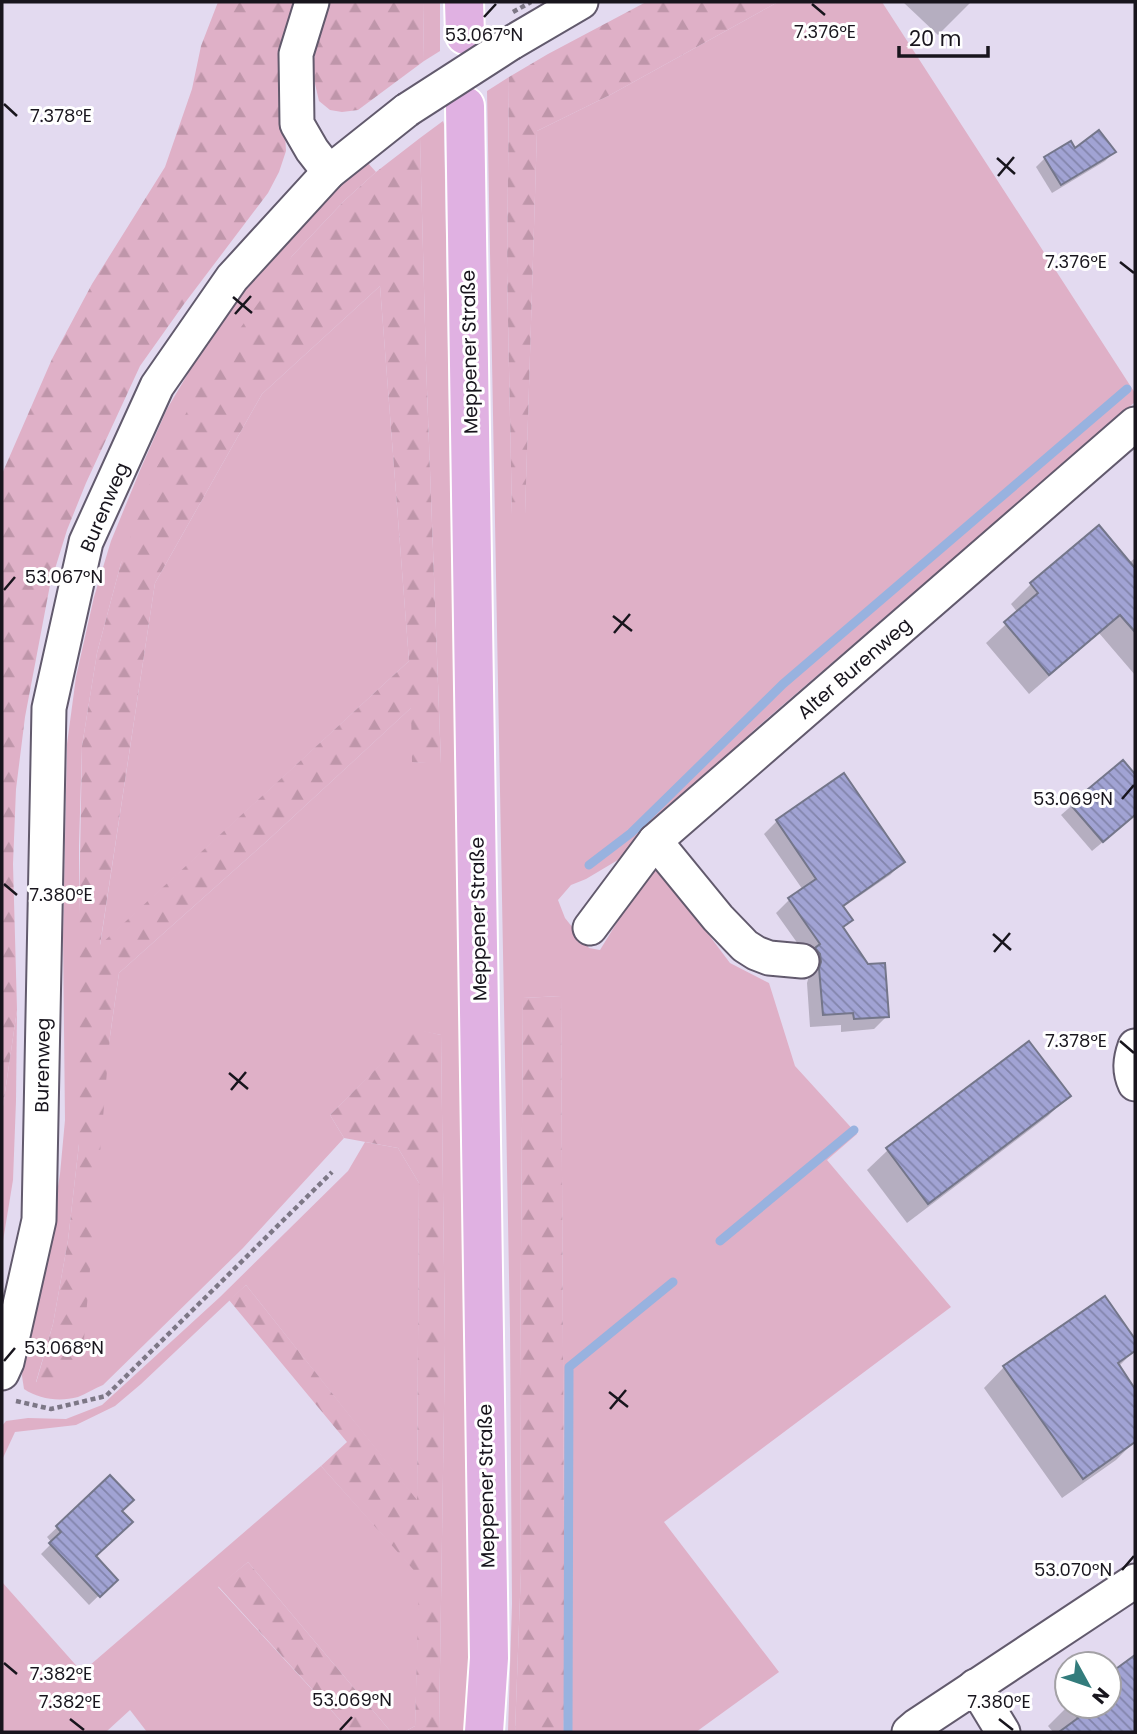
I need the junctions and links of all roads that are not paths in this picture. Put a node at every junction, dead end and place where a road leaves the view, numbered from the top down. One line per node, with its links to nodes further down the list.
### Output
1 (312, 2): 4 (street)
2 (581, 2): 4 (street, Burenweg, bridge)
3 (465, 106): 14 (main road, Meppener Straße)
4 (329, 172): 11 (street, Burenweg)
5 (1135, 424): 6 (street, Alter Burenweg)
6 (655, 841): 7 (street, Alter Burenweg); 8 (street)
7 (590, 928)
8 (802, 961)
9 (1135, 1046): 10 (street)
10 (1135, 1084)
11 (8, 1387)
12 (1135, 1580): 13 (street)
13 (975, 1686): 15 (street); 16 (street)
14 (484, 1732)
15 (909, 1732)
16 (1003, 1732)

